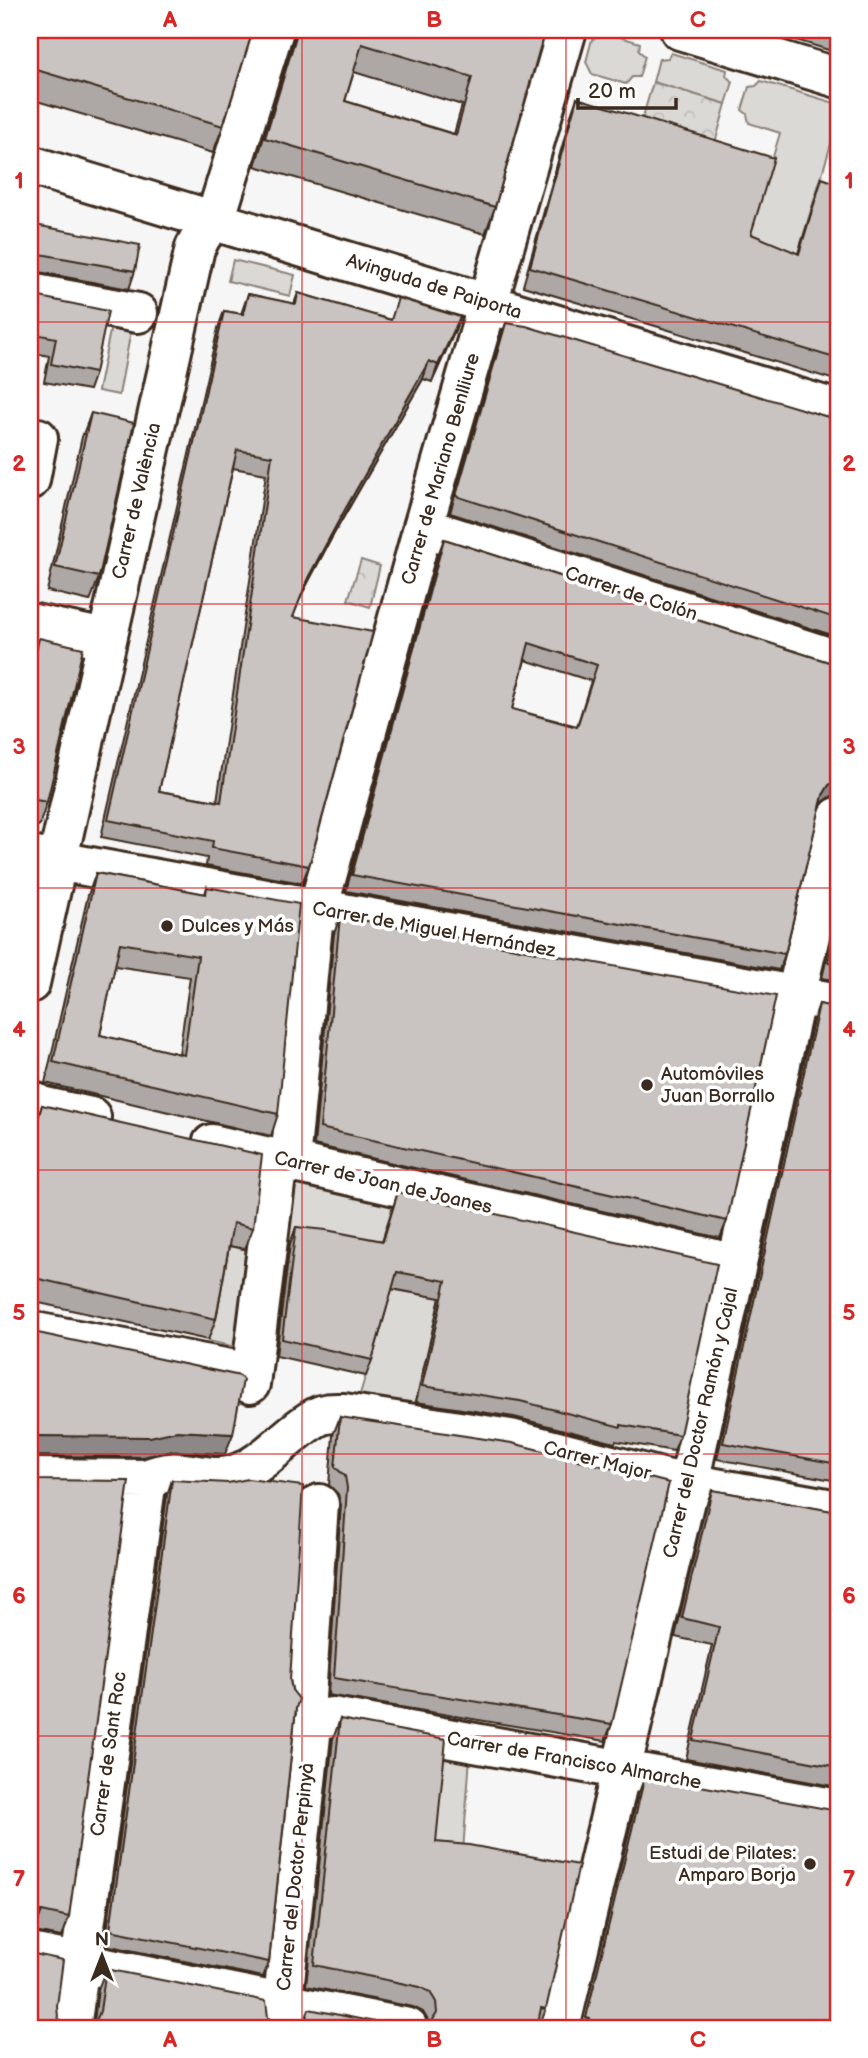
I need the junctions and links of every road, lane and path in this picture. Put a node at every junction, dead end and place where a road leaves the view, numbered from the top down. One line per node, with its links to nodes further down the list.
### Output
1 (274, 30): 6 (street, Carrer de València)
2 (568, 30): 8 (street, Carrer de Mariano Benlliure)
3 (680, 30): 4 (street)
4 (838, 78)
5 (30, 165): 6 (street, Avinguda de Paiporta)
6 (215, 220): 8 (street, Avinguda de Paiporta); 15 (street, Carrer de València)
7 (30, 293): 9 (street)
8 (489, 304): 10 (street, Avinguda de Paiporta); 13 (street, Carrer de Mariano Benlliure)
9 (138, 313)
10 (838, 410)
11 (38, 438): 12 (street)
12 (30, 480)
13 (423, 527): 16 (street, Carrer de Colón); 19 (street, Carrer de Mariano Benlliure)
14 (30, 623): 15 (street)
15 (106, 639): 18 (street, Carrer de València)
16 (838, 660)
17 (838, 817): 21 (street, Carrer del Doctor Ramón y Cajal)
18 (43, 859): 19 (street, Carrer de Miguel Hernández); 20 (street, Carrer de València)
19 (315, 916): 21 (street, Carrer de Miguel Hernández); 27 (street, Carrer de Mariano Benlliure)
20 (30, 983)
21 (796, 996): 22 (street, Carrer de Miguel Hernández); 26 (street, Carrer del Doctor Ramón y Cajal)
22 (838, 1003)
23 (30, 1100): 24 (street)
24 (120, 1124)
25 (173, 1136): 26 (street, Carrer de Joan de Joanes)
26 (737, 1264): 30 (street, Carrer del Doctor Ramón y Cajal)
27 (30, 1331)
28 (30, 1478): 29 (street, Carrer Major)
29 (147, 1479): 30 (street, Carrer Major); 37 (street, Carrer de Sant Roc)
30 (689, 1483): 32 (street, Carrer Major); 34 (street, Carrer del Doctor Ramón y Cajal)
31 (319, 1504): 33 (street, Carrer del Doctor Perpinyà)
32 (838, 1510)
33 (309, 1711): 34 (street, Carrer de Francisco Almarche); 38 (street, Carrer del Doctor Perpinyà)
34 (619, 1770): 35 (street, Carrer de Francisco Almarche); 41 (street, Carrer del Doctor Ramón y Cajal)
35 (838, 1809)
36 (30, 1953): 37 (street)
37 (79, 1963): 38 (street); 39 (street, Carrer de Sant Roc)
38 (281, 2016): 40 (street)
39 (71, 2028)
40 (408, 2028)
41 (559, 2028)

